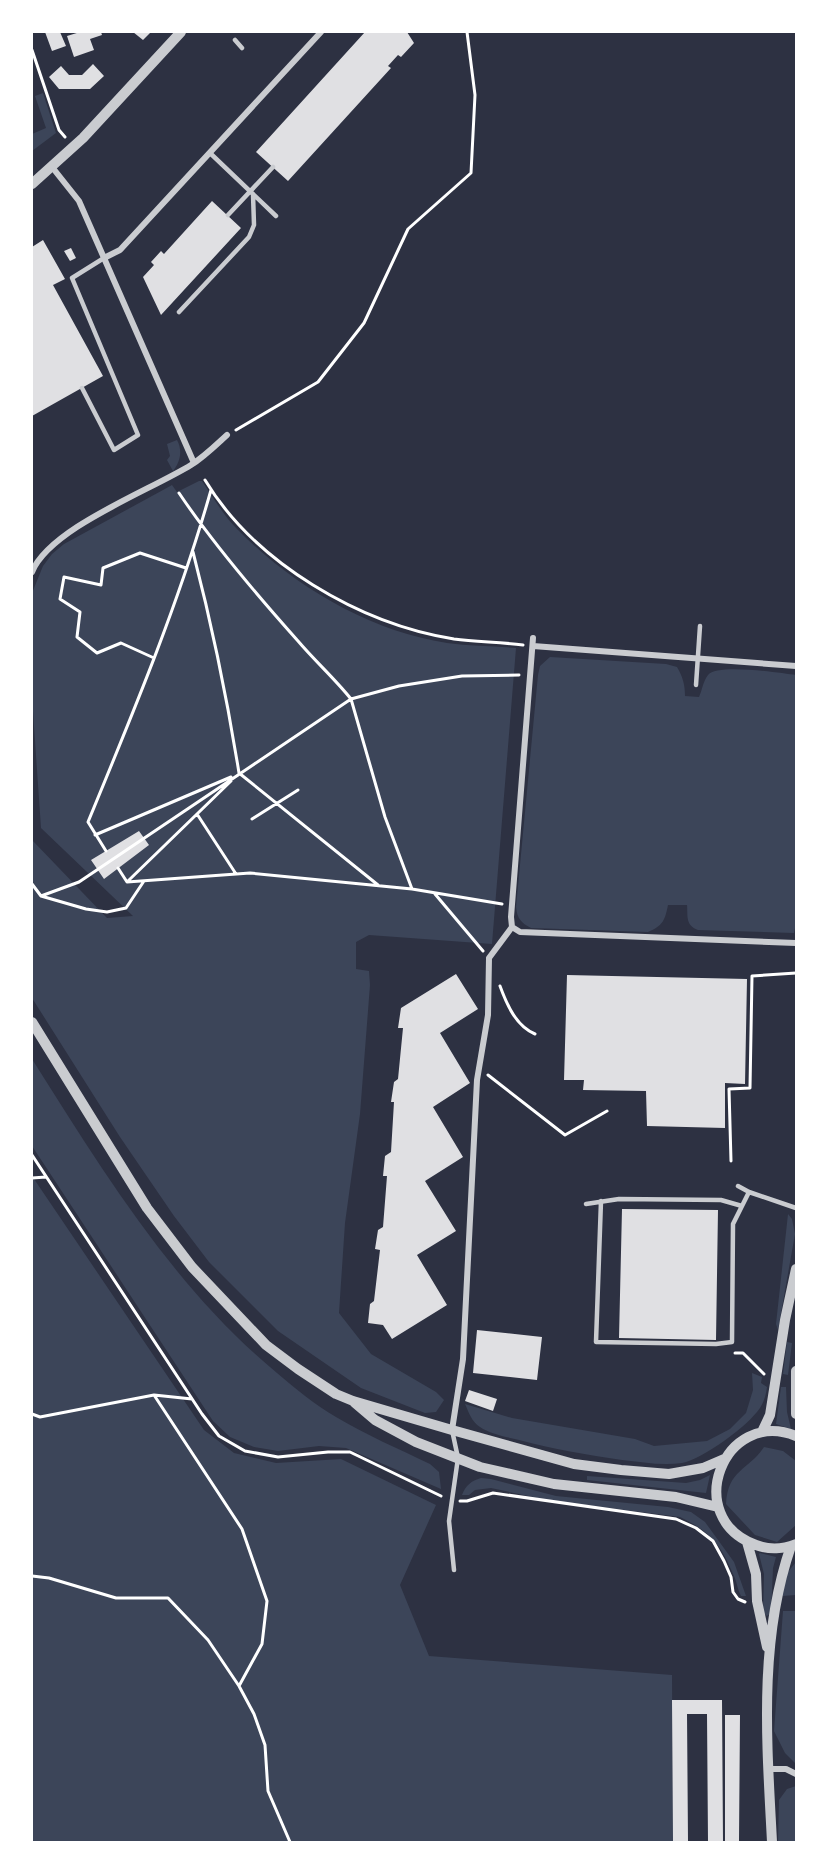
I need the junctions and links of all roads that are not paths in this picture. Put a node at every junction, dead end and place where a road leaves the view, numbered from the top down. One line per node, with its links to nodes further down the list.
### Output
1 (180, 32): 6 (street)
2 (321, 32): 5 (street)
3 (235, 40): 4 (lane)
4 (242, 48)
5 (210, 153): 9 (lane); 12 (street)
6 (52, 167): 8 (street); 12 (street)
7 (273, 167): 9 (lane)
8 (32, 184)
9 (252, 192): 10 (lane); 11 (lane); 13 (lane)
10 (228, 215)
11 (276, 216)
12 (104, 258): 14 (lane); 16 (street)
13 (178, 312)
14 (82, 388)
15 (227, 435): 16 (street)
16 (194, 463): 17 (street)
17 (32, 572)
18 (700, 626): 21 (lane)
19 (533, 638): 20 (street)
20 (533, 646): 21 (street); 24 (street)
21 (697, 659): 22 (street); 23 (lane)
22 (796, 666)
23 (696, 685)
24 (512, 927): 25 (street); 38 (street)
25 (796, 943)
26 (32, 1022): 36 (street)
27 (738, 1186): 28 (lane)
28 (749, 1192): 31 (lane); 32 (lane)
29 (601, 1201): 30 (lane); 31 (lane); 31 (lane)
30 (586, 1204)
31 (742, 1206)
32 (796, 1208)
33 (796, 1271): 34 (street); 39 (street)
34 (796, 1279)
35 (796, 1371): 37 (street)
36 (352, 1401): 38 (street); 41 (street)
37 (796, 1414)
38 (452, 1430): 41 (lane); 42 (street)
39 (762, 1432): 40 (street); 42 (street)
40 (796, 1436)
41 (458, 1458): 43 (street); 46 (lane)
42 (724, 1459): 43 (street)
43 (718, 1507): 44 (street)
44 (747, 1542): 45 (street); 47 (street)
45 (794, 1545): 47 (street)
46 (454, 1570)
47 (768, 1652): 48 (street)
48 (768, 1769): 49 (street); 50 (street)
49 (796, 1774)
50 (772, 1842)

